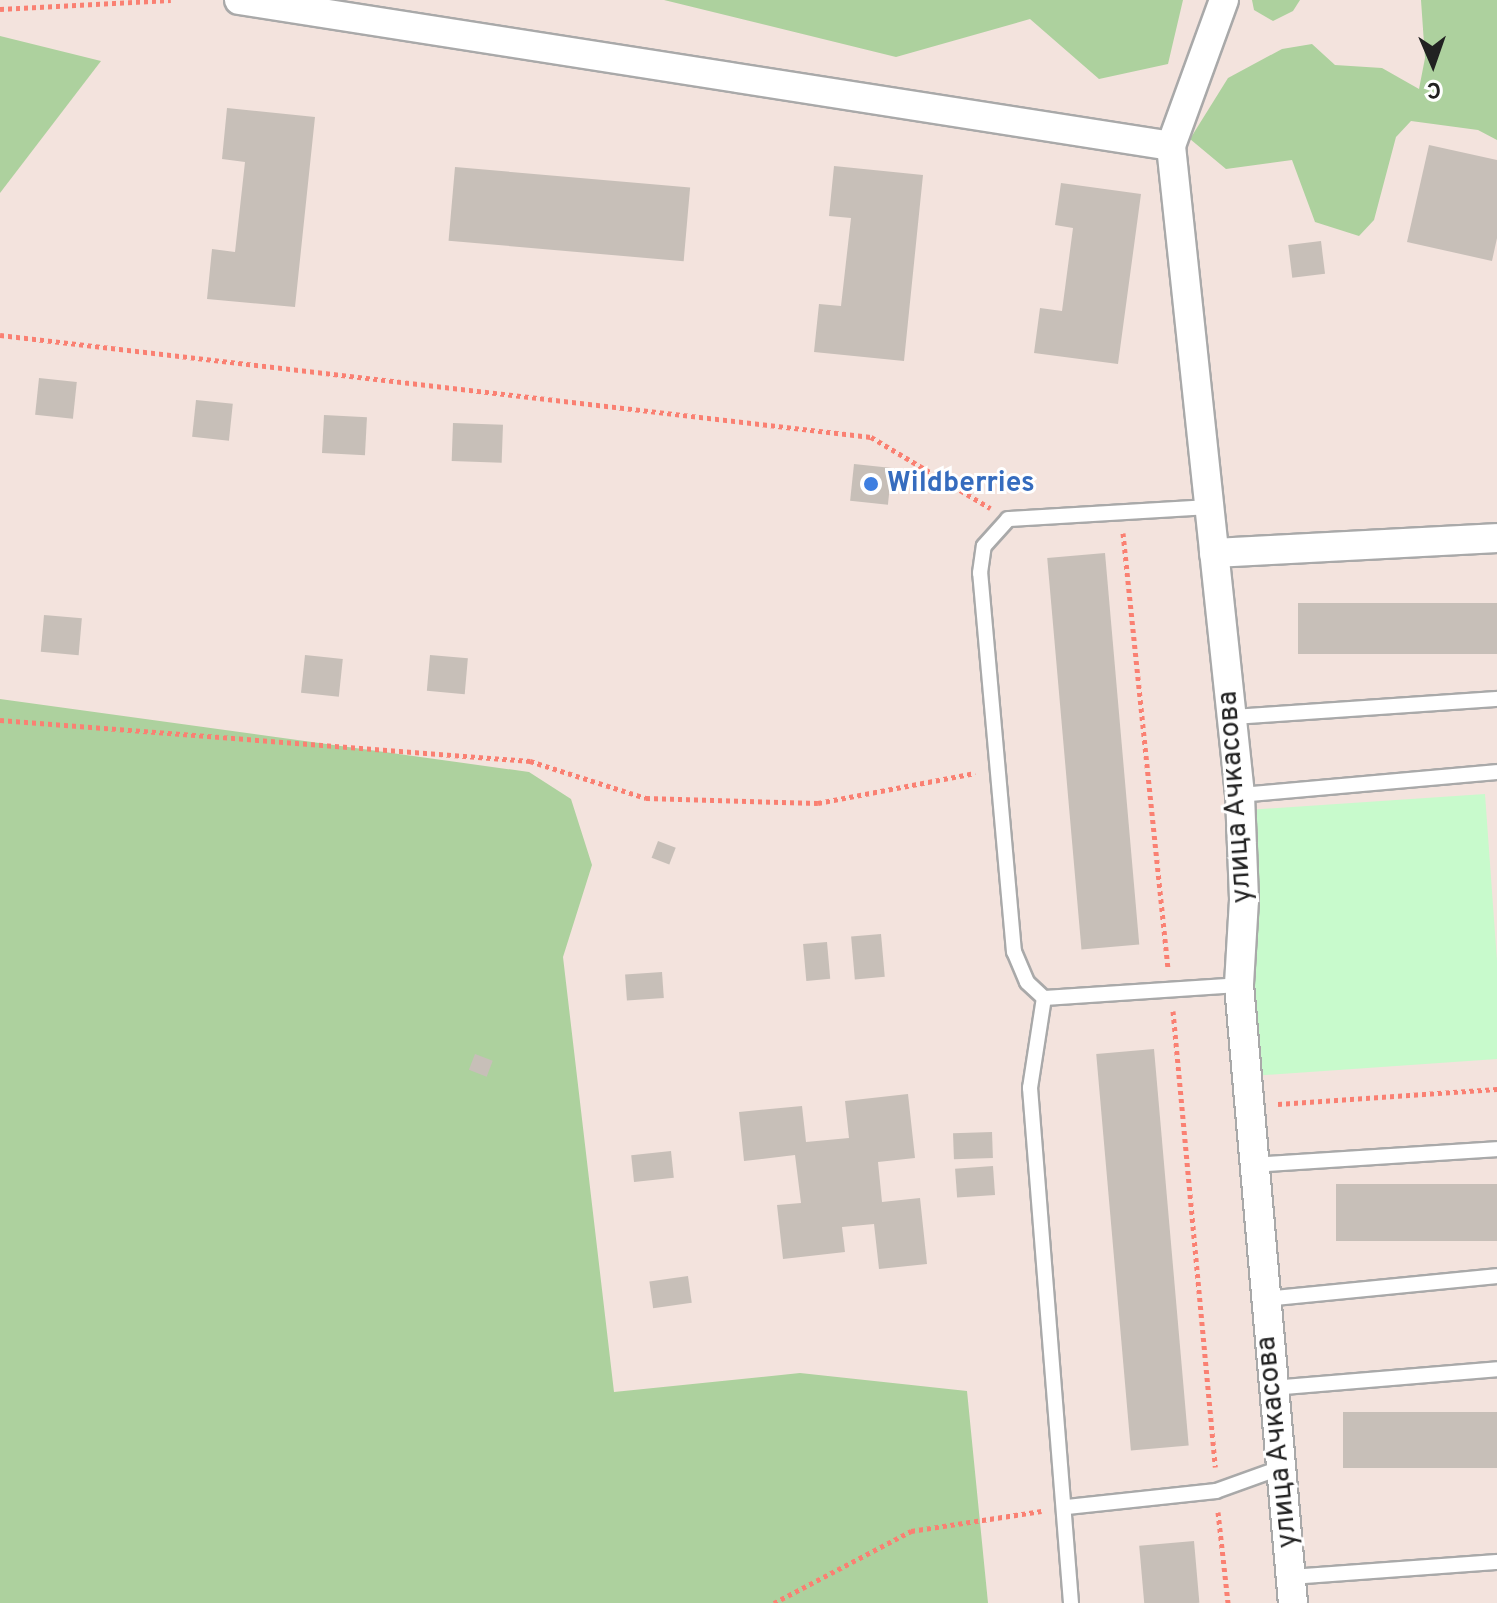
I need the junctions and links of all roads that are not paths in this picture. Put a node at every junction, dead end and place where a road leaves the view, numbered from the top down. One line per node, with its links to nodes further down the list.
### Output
1 (239, 0): 3 (street)
2 (1224, 0): 3 (street, улица Ачкасова)
3 (1171, 146): 4 (street, улица Ачкасова)
4 (1212, 507): 6 (street, улица Ачкасова); 12 (lane)
5 (1497, 538): 6 (street)
6 (1214, 553): 8 (street, улица Ачкасова)
7 (1497, 699): 8 (lane)
8 (1233, 717): 10 (street, улица Ачкасова)
9 (1497, 772): 10 (lane)
10 (1240, 795): 11 (street, улица Ачкасова)
11 (1239, 985): 12 (lane); 14 (street, улица Ачкасова)
12 (1044, 998): 20 (lane)
13 (1497, 1149): 14 (lane)
14 (1251, 1165): 16 (street, улица Ачкасова)
15 (1497, 1276): 16 (lane)
16 (1264, 1299): 18 (street, улица Ачкасова)
17 (1497, 1369): 18 (lane)
18 (1273, 1388): 19 (street, улица Ачкасова)
19 (1280, 1468): 20 (lane); 22 (street, улица Ачкасова)
20 (1067, 1507): 23 (lane)
21 (1497, 1562): 22 (lane)
22 (1292, 1590)
23 (1071, 1603)

